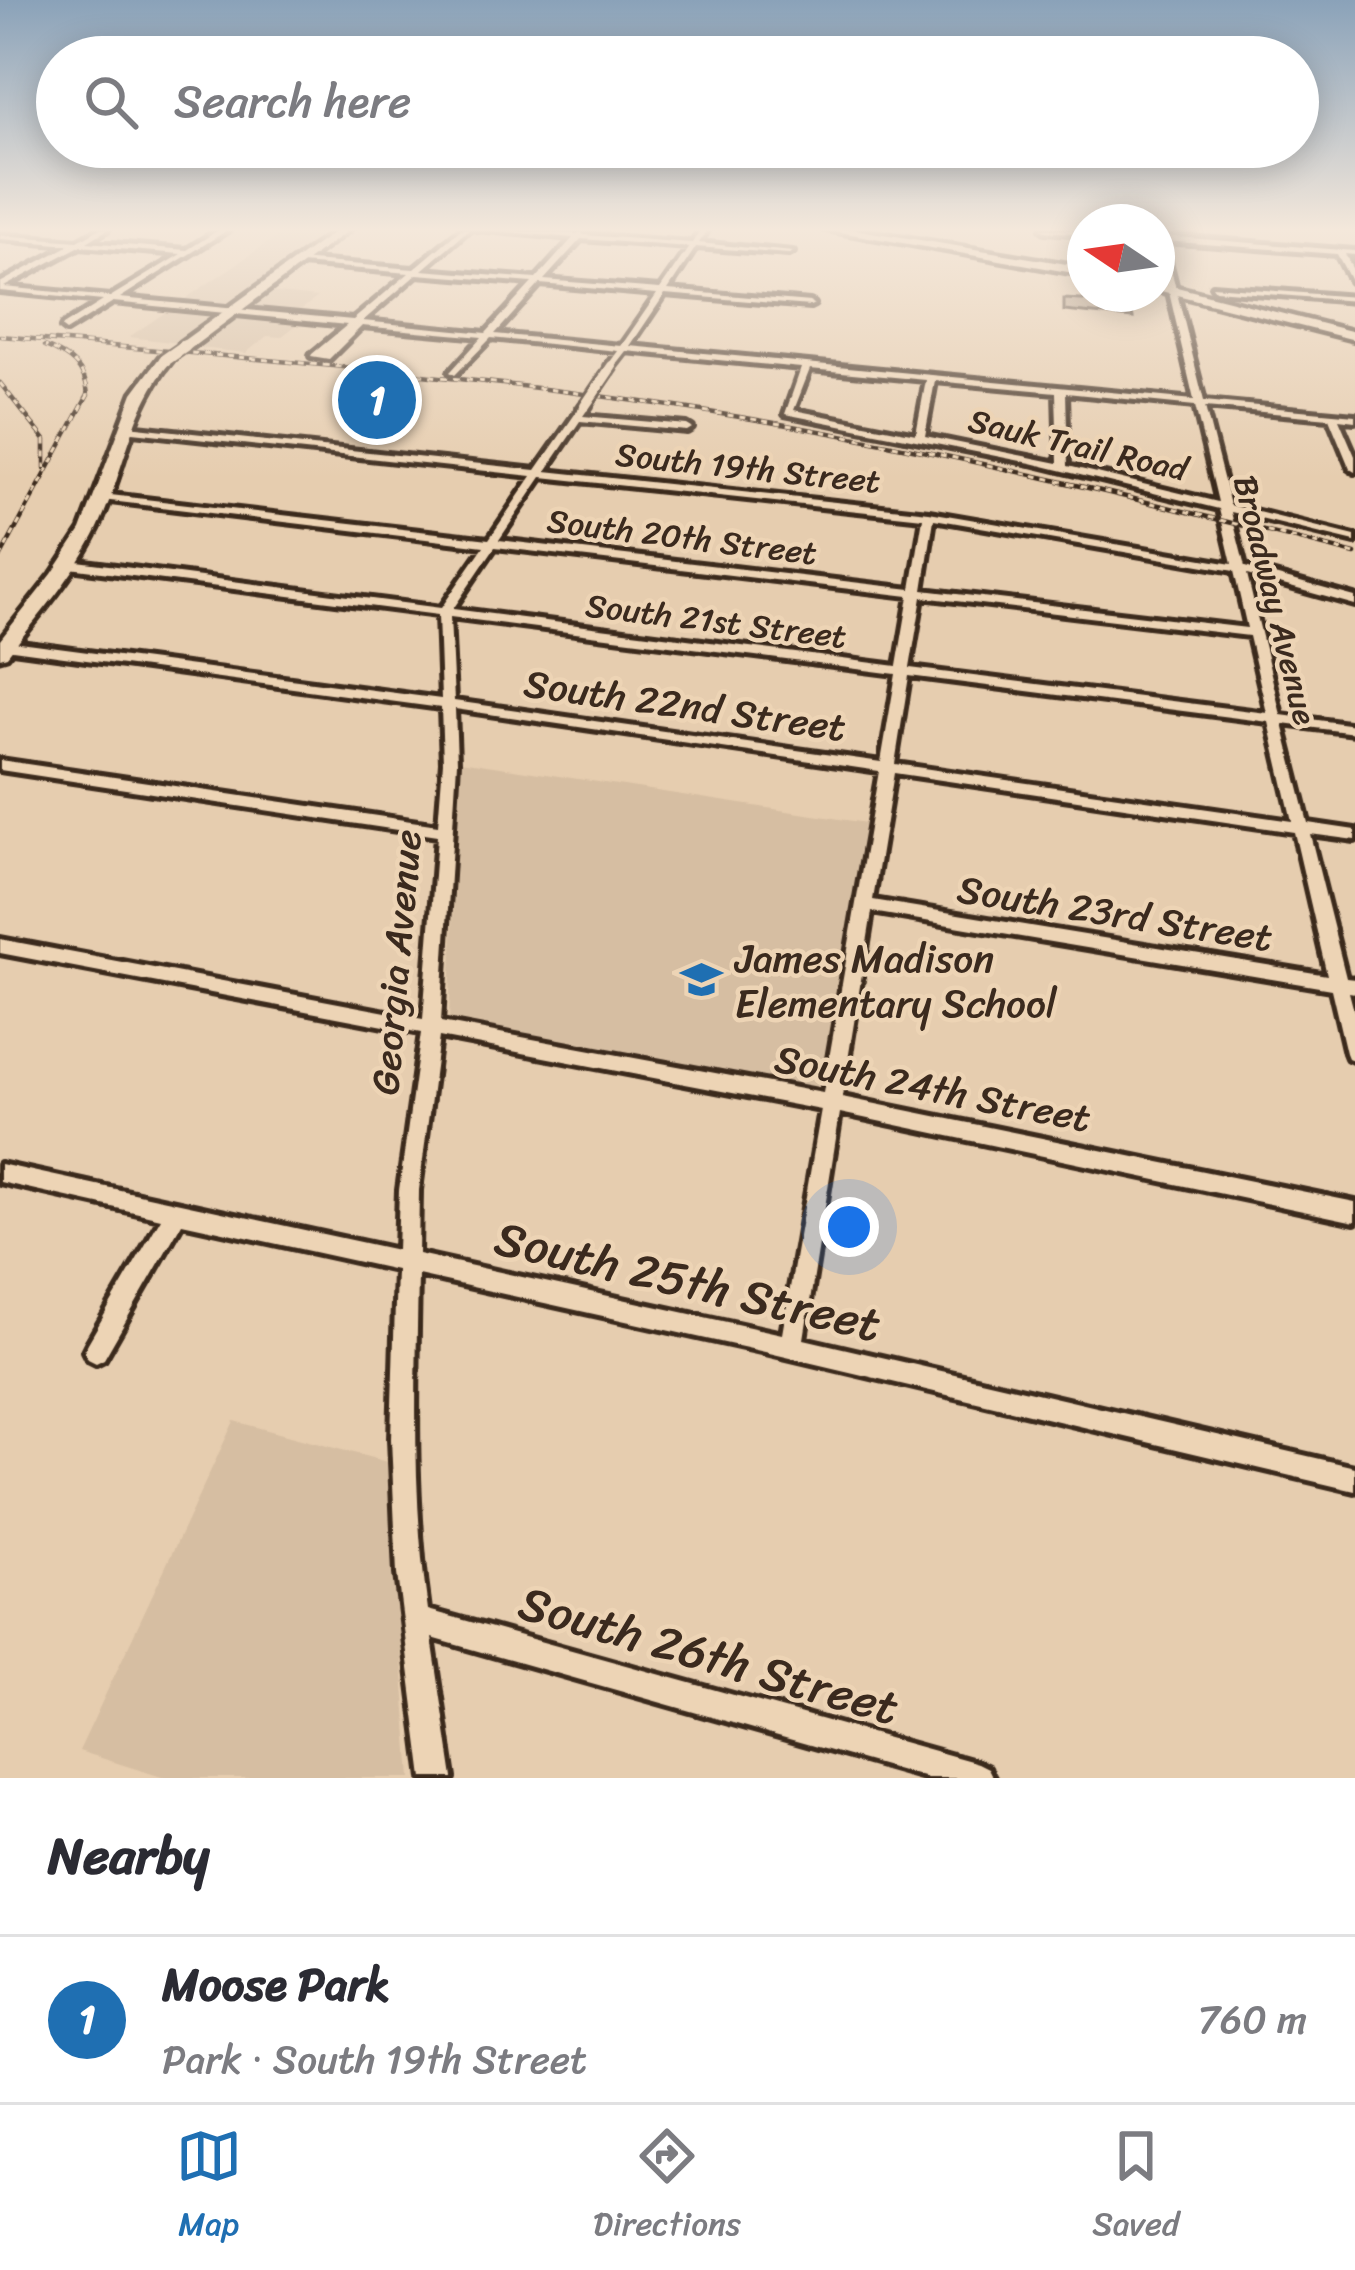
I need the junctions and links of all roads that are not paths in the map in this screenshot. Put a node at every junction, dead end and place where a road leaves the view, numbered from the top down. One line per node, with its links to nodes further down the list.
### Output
1 (93, 312): 11 (street)
2 (231, 312): 24 (main road, bridge)
3 (255, 312): 10 (street)
4 (371, 312): 10 (street)
5 (510, 312): 12 (street)
6 (649, 312): 14 (street)
7 (1173, 312): 19 (street, Broadway Avenue)
8 (1270, 312): 13 (main road)
9 (1278, 312): 13 (main road)
10 (359, 322): 10 (street); 12 (street)
11 (66, 328)
12 (490, 334): 14 (street); 16 (street)
13 (1355, 334)
14 (625, 347): 15 (street); 20 (street, bridge)
15 (807, 365): 17 (street); 25 (street, Sauk Trail Road)
16 (455, 372)
17 (931, 377): 18 (street); 25 (street)
18 (1060, 390): 19 (street); 26 (street)
19 (1200, 403): 21 (street); 30 (street, Broadway Avenue)
20 (581, 412): 23 (street); 28 (street)
21 (1333, 416): 22 (street); 27 (street)
22 (1355, 418)
23 (687, 428)
24 (128, 429): 28 (street, South 19th Street); 29 (main road)
25 (920, 438): 26 (street, Sauk Trail Road)
26 (1063, 468): 30 (street, Sauk Trail Road)
27 (1355, 469)
28 (540, 472): 31 (street, South 19th Street); 33 (street)
29 (102, 497): 33 (street, South 20th Street); 34 (main road)
30 (1224, 506): 32 (street, Sauk Trail Road); 35 (street, Broadway Avenue)
31 (929, 515): 35 (street, South 19th Street); 36 (street)
32 (1355, 539)
33 (493, 542): 36 (street, South 20th Street); 38 (street)
34 (70, 564): 38 (street, South 21st Street); 40 (main road)
35 (1239, 569): 37 (street, South 19th Street); 39 (street, Broadway Avenue)
36 (916, 592): 39 (street, South 20th Street); 41 (street)
37 (1355, 601)
38 (444, 613): 41 (street, South 21st Street); 42 (street, Georgia Avenue)
39 (1255, 633): 43 (street, Broadway Avenue)
40 (3, 649): 42 (street, South 22nd Street)
41 (902, 673): 43 (street, South 21st Street); 46 (street)
42 (450, 704): 46 (street, South 22nd Street); 48 (street, Georgia Avenue)
43 (1276, 721): 44 (street, South 21st Street); 47 (street, Broadway Avenue)
44 (1355, 730)
45 (0, 765): 48 (street)
46 (886, 768): 47 (street, South 22nd Street); 50 (street)
47 (1302, 828): 49 (street, South 22nd Street); 52 (street, Broadway Avenue)
48 (443, 831): 53 (street, Georgia Avenue)
49 (1355, 835)
50 (864, 905): 52 (street, South 23rd Street); 55 (street)
51 (0, 946): 53 (street, South 24th Street)
52 (1347, 985): 54 (street, Broadway Avenue)
53 (431, 1025): 55 (street, South 24th Street); 59 (street, Georgia Avenue)
54 (1355, 1053)
55 (831, 1103): 58 (street, South 24th Street); 60 (street)
56 (0, 1173): 57 (street, South 25th Street)
57 (177, 1211): 59 (street, South 25th Street); 61 (street)
58 (1355, 1212)
59 (405, 1261): 60 (street, South 25th Street); 63 (street, Georgia Avenue)
60 (791, 1347): 62 (street, South 25th Street)
61 (96, 1351)
62 (1355, 1479)
63 (416, 1620): 64 (street, Georgia Avenue); 65 (street, South 26th Street)
64 (438, 1778)
65 (978, 1778)

